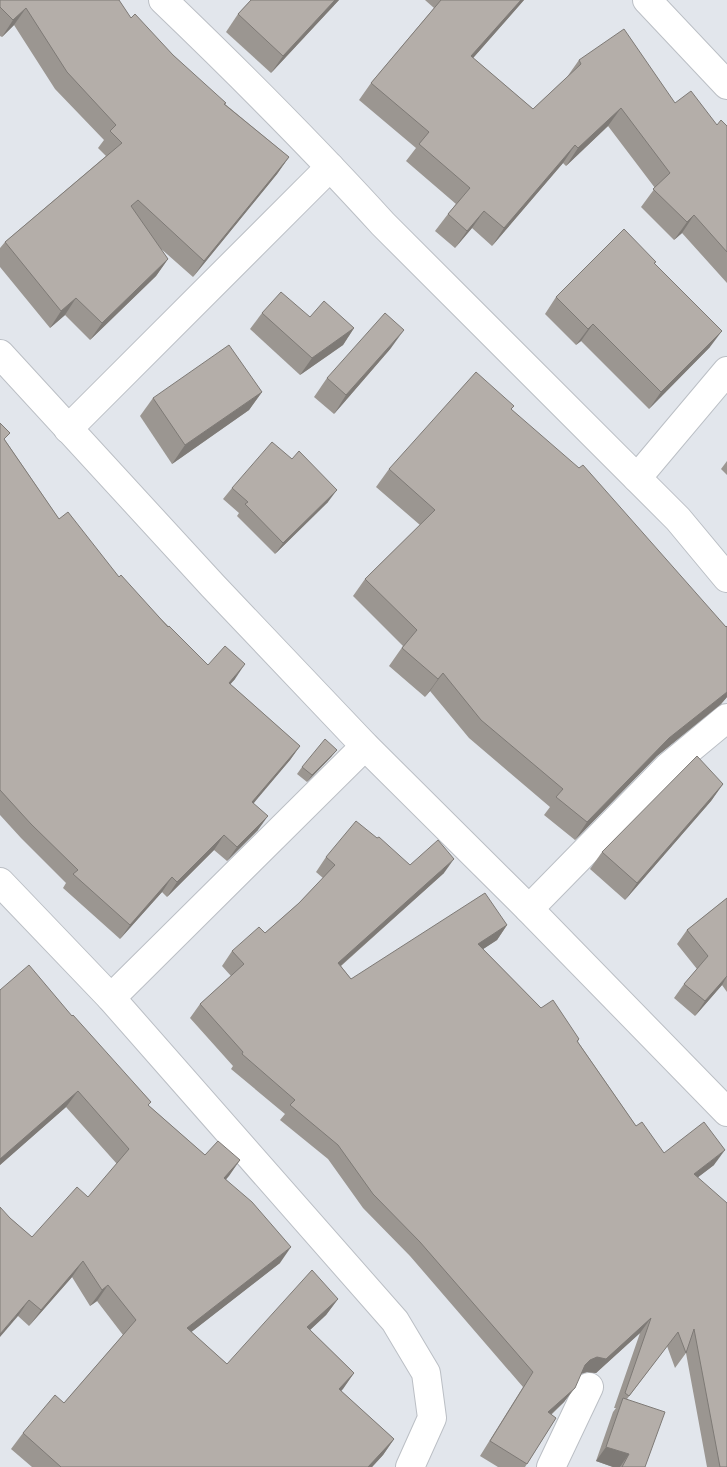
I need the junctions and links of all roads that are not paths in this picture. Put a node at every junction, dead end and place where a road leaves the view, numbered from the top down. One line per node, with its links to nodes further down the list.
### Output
1 (162, 0): 4 (street)
2 (647, 0): 3 (street)
3 (727, 85)
4 (330, 167): 7 (street); 8 (street)
5 (0, 354): 7 (street)
6 (727, 371): 8 (street)
7 (68, 429): 11 (street)
8 (637, 478): 9 (street)
9 (727, 578)
10 (727, 718): 13 (street)
11 (365, 746): 13 (street); 14 (street)
12 (0, 882): 14 (street)
13 (529, 909): 15 (street)
14 (111, 998): 17 (street)
15 (727, 1112)
16 (589, 1387): 18 (street)
17 (418, 1464)
18 (551, 1467)

